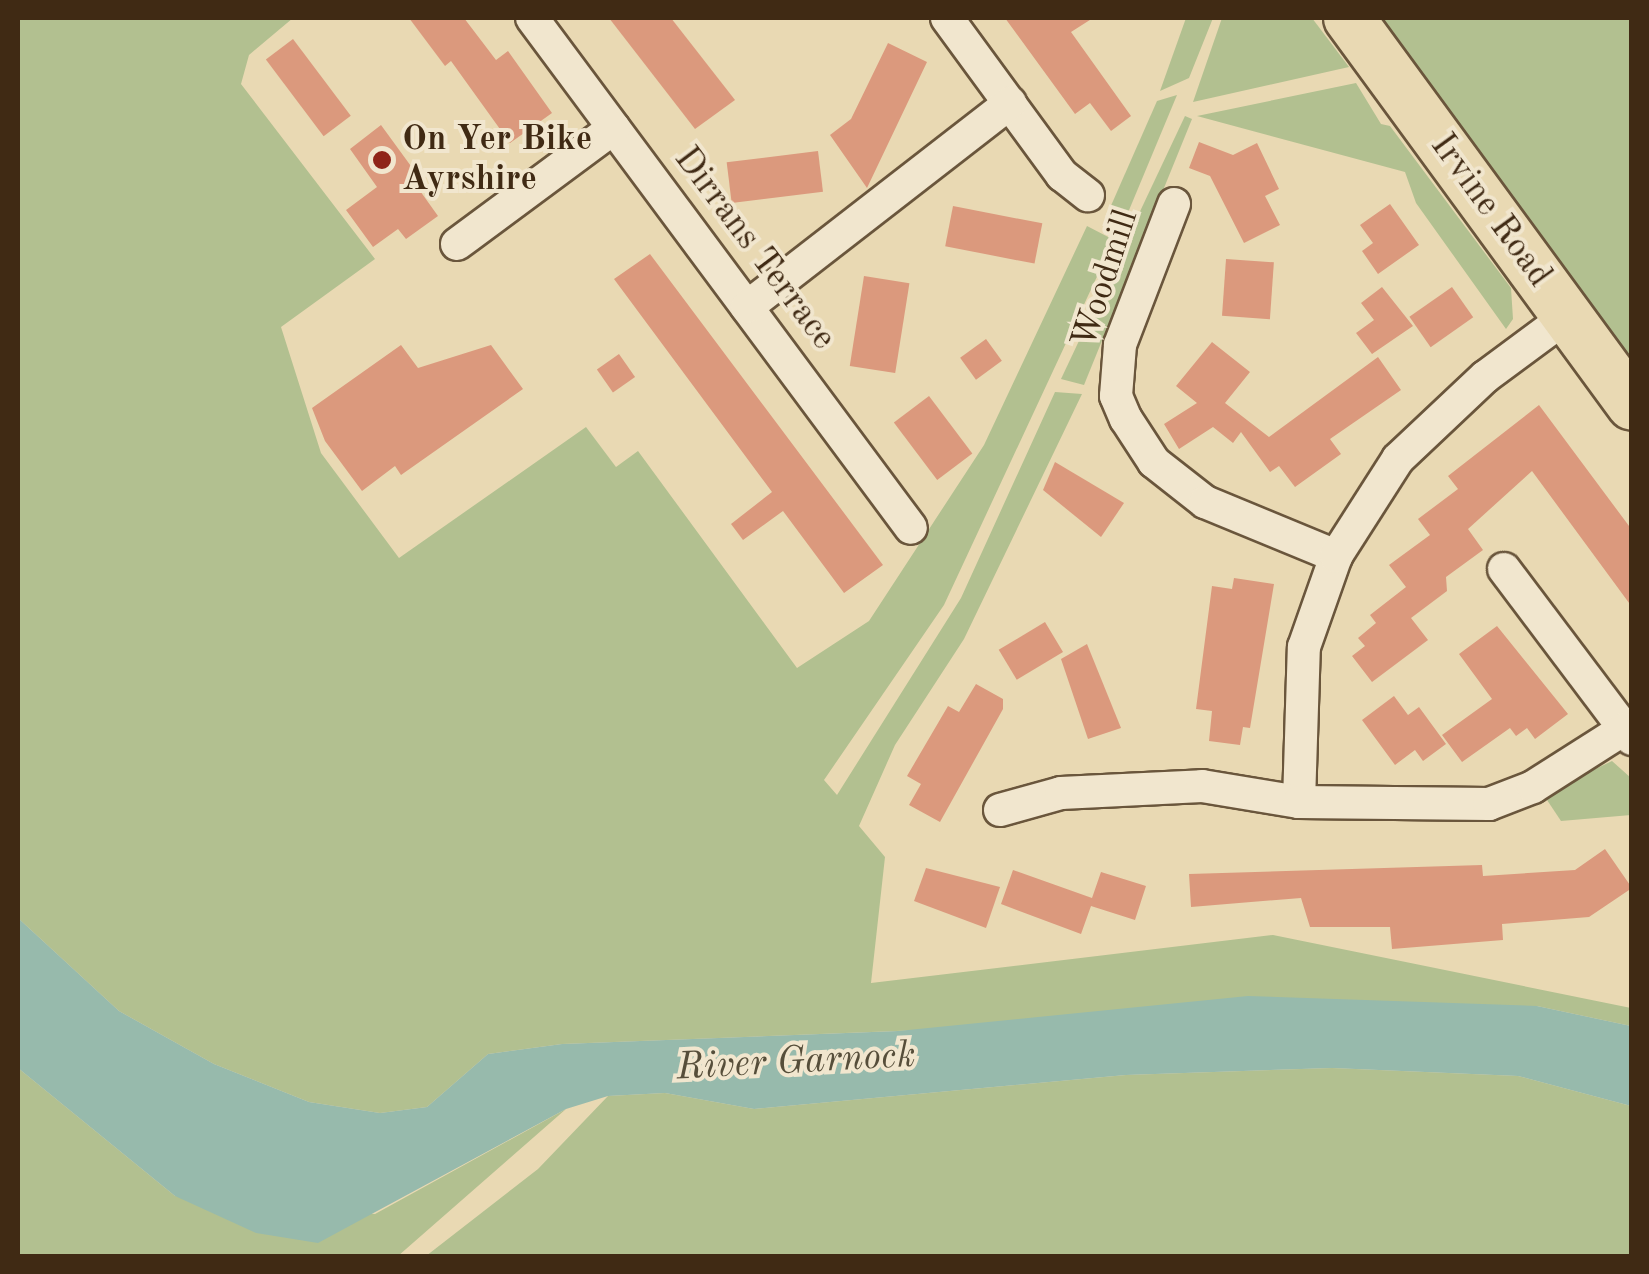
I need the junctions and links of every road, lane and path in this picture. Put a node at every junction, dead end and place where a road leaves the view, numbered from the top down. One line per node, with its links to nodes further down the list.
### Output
1 (532, 18): 5 (street, Dirrans Terrace)
2 (947, 18): 4 (street)
3 (1349, 18): 10 (main road, Irvine Road)
4 (1010, 103): 6 (street); 9 (street)
5 (614, 128): 8 (street); 9 (street, Dirrans Terrace)
6 (1088, 195)
7 (1174, 204): 13 (street, Woodmill)
8 (457, 244)
9 (747, 306): 12 (street, Dirrans Terrace)
10 (1566, 317): 11 (main road, Irvine Road); 13 (street)
11 (1632, 404)
12 (911, 528)
13 (1336, 556): 16 (street)
14 (1504, 570): 15 (street)
15 (1628, 734): 16 (street)
16 (1299, 802): 17 (street)
17 (1000, 810)

